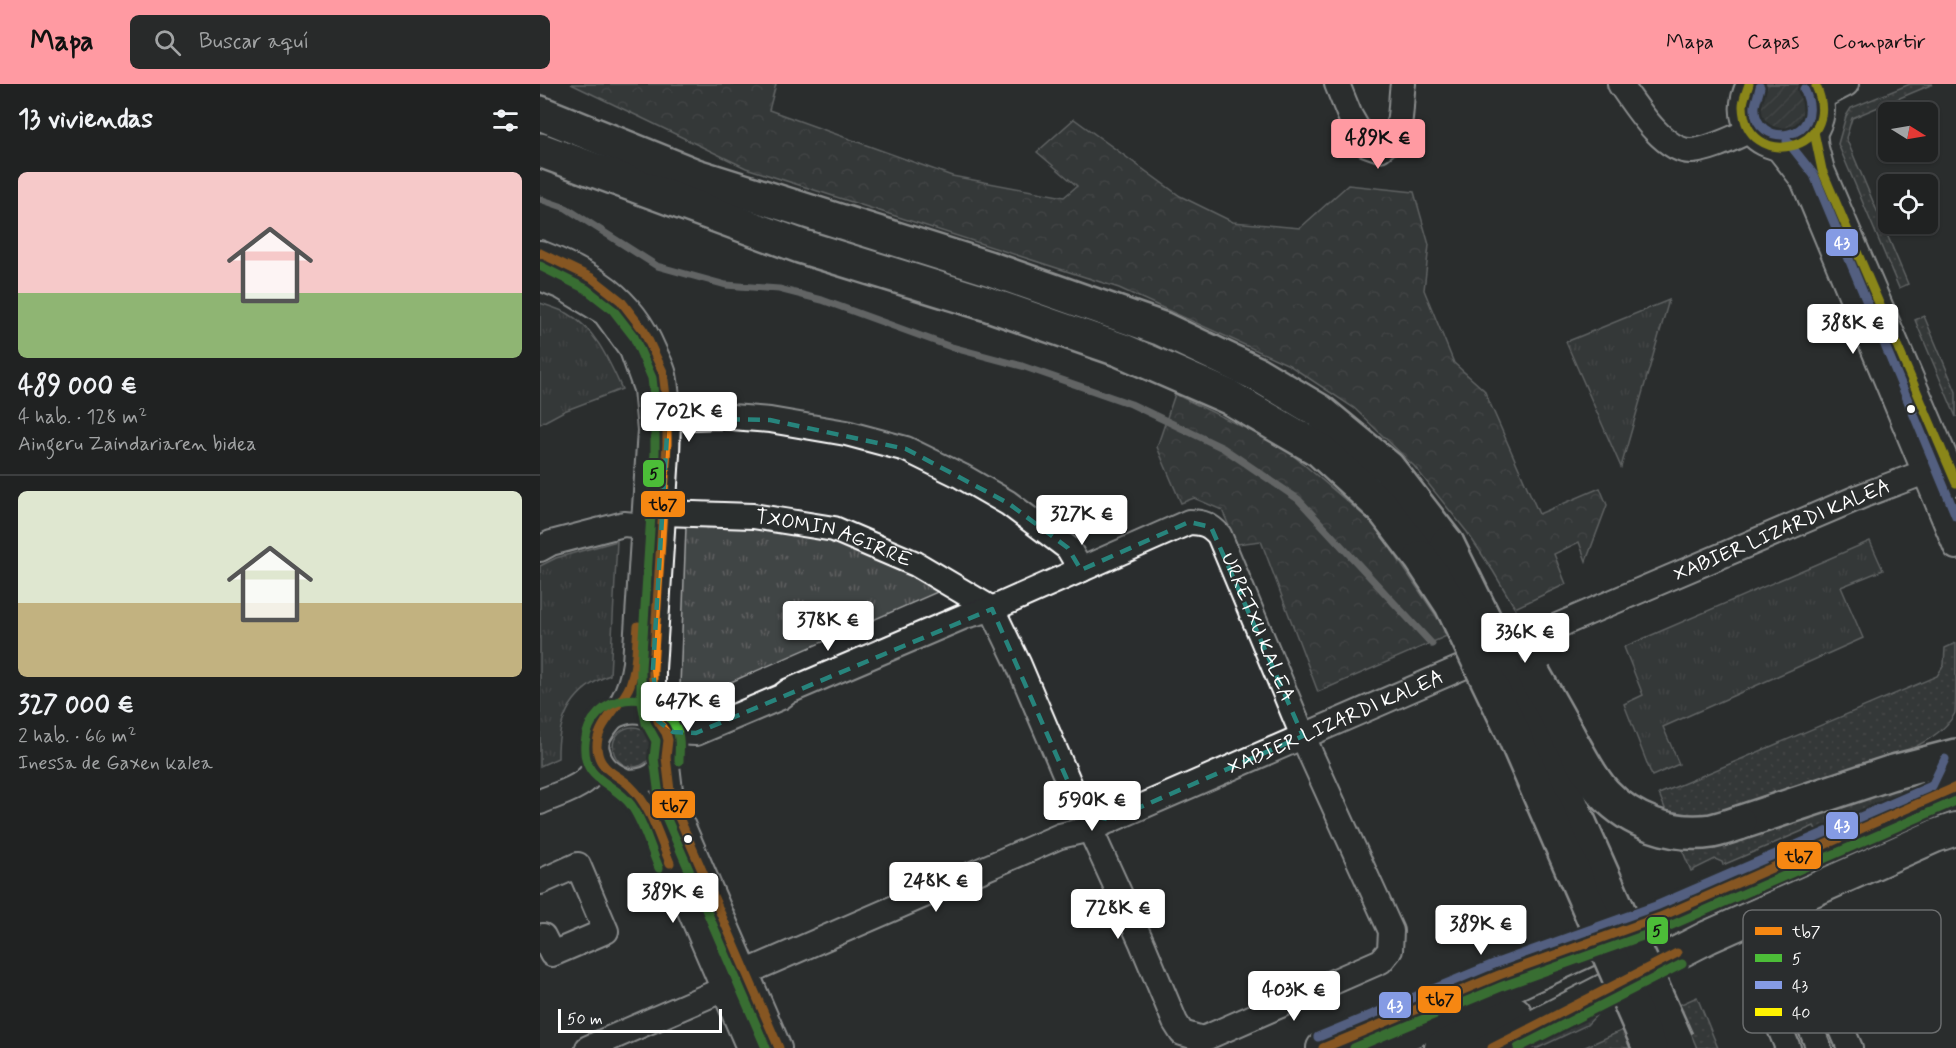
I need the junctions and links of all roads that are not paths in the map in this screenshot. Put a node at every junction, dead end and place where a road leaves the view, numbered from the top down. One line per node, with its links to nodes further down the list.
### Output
1 (1337, 84): 2 (street)
2 (1403, 84)
3 (1620, 84): 8 (street)
4 (1749, 84): 8 (street)
5 (1846, 84): 6 (street)
6 (1818, 90): 9 (street)
7 (540, 113): 20 (highway)
8 (1749, 131): 10 (street)
9 (1814, 132): 10 (street); 16 (street)
10 (1778, 148): 15 (street)
11 (540, 150): 20 (highway)
12 (540, 253): 14 (street)
13 (540, 278): 17 (street)
14 (668, 418): 17 (street); 21 (street)
15 (1925, 472): 18 (street); 26 (street, XABIER LIZARDI KALEA)
16 (1956, 483)
17 (653, 519): 19 (street, TXOMIN AGIRRE); 22 (street, TXOMIN AGIRRE); 23 (street); 24 (street)
18 (1956, 547)
19 (540, 549)
20 (1434, 551): 31 (highway, bridge); 50 (highway, bridge)
21 (1081, 570): 22 (street); 26 (street, URRETXU KALEA)
22 (992, 609): 24 (street); 35 (street)
23 (612, 717): 24 (street); 27 (street)
24 (660, 724): 29 (street)
25 (1956, 734): 31 (highway)
26 (1304, 736): 36 (street, XABIER LIZARDI KALEA); 36 (street, URRETXU KALEA)
27 (598, 754): 32 (street); 34 (street)
28 (1956, 756): 31 (highway)
29 (666, 757): 32 (street); 45 (street)
30 (1956, 764): 33 (main road)
31 (1890, 773)
32 (623, 781): 46 (street)
33 (1948, 791): 41 (main road)
34 (540, 802)
35 (1077, 802): 36 (street); 38 (street)
36 (1100, 824): 38 (street, XABIER LIZARDI KALEA)
37 (1956, 829): 40 (main road)
38 (1060, 836): 45 (street, XABIER LIZARDI KALEA)
39 (540, 882): 43 (street)
40 (1769, 910)
41 (1660, 917): 54 (main road); 55 (main road)
42 (1743, 921): 44 (main road)
43 (540, 937)
44 (1708, 937): 56 (main road); 57 (main road)
45 (747, 972): 53 (street)
46 (724, 989): 51 (street); 52 (street)
47 (1782, 1033): 58 (street)
48 (1813, 1033): 59 (street)
49 (1843, 1033): 60 (street)
50 (1671, 1046)
51 (588, 1048)
52 (749, 1048)
53 (780, 1048)
54 (1323, 1048)
55 (1374, 1048)
56 (1441, 1048)
57 (1492, 1048)
58 (1788, 1048)
59 (1819, 1048)
60 (1850, 1048)

